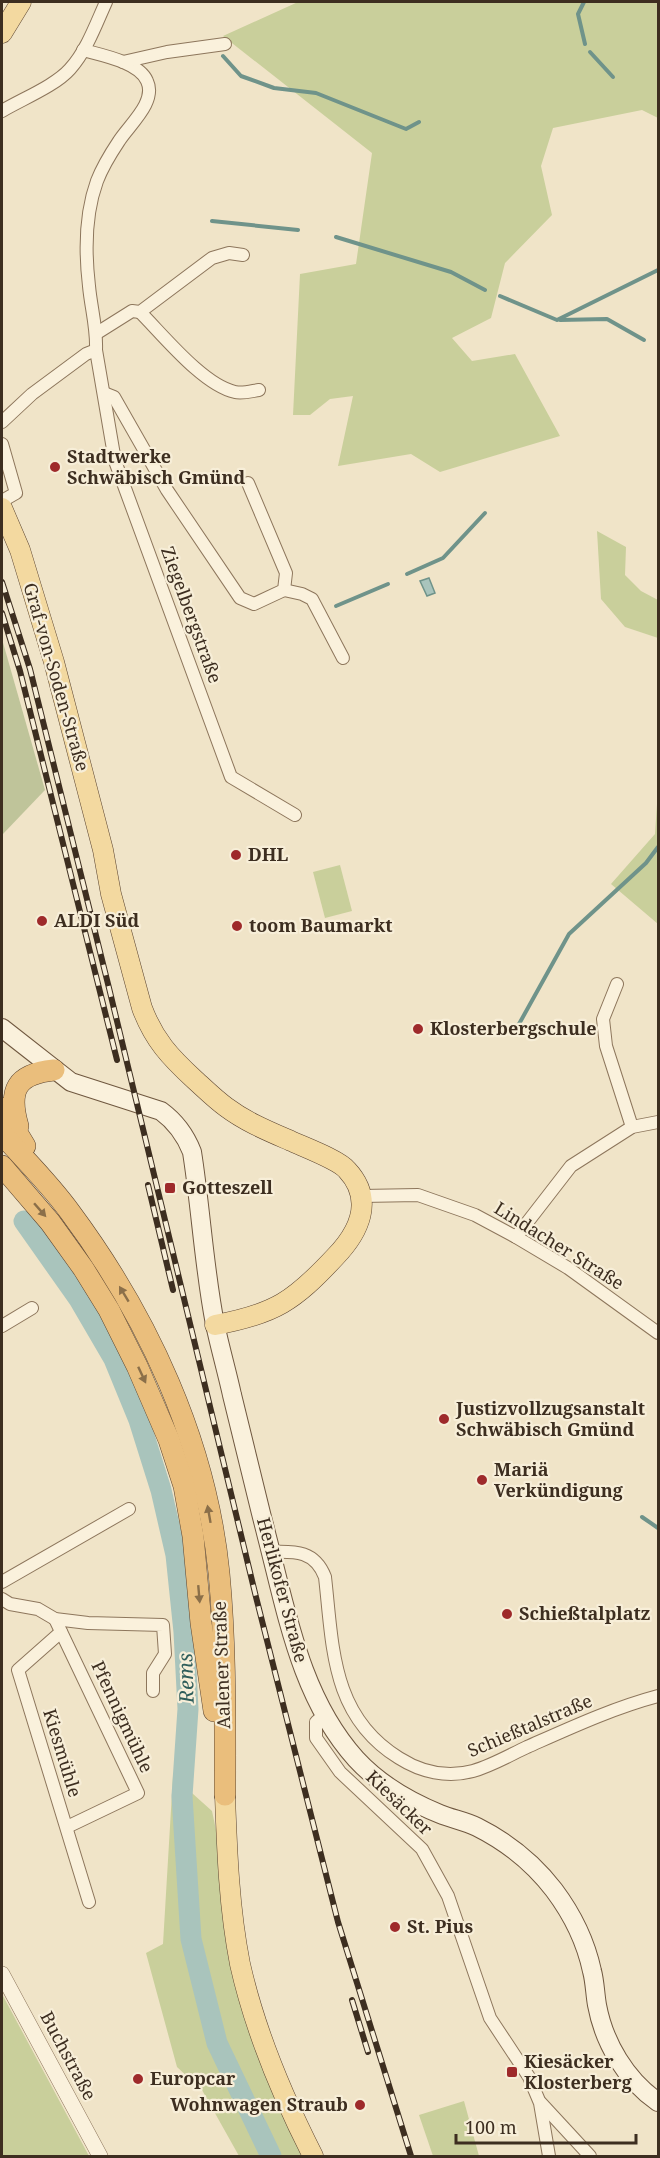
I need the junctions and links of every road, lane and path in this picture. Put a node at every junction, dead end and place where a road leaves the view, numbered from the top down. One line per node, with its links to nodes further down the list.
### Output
1 (21, 2): 3 (main road)
2 (106, 2): 5 (street)
3 (2, 33)
4 (225, 44): 6 (street)
5 (83, 50): 6 (street, Ziegelbergstraße); 7 (street)
6 (123, 62): 10 (street, Ziegelbergstraße)
7 (2, 111)
8 (243, 255): 9 (street)
9 (140, 312): 10 (street); 12 (street)
10 (97, 333): 11 (street, Ziegelbergstraße)
11 (96, 350): 13 (street, Ziegelbergstraße); 14 (street)
12 (259, 390)
13 (104, 393): 19 (street, Ziegelbergstraße); 21 (street, Ziegelbergstraße)
14 (2, 422)
15 (2, 444): 17 (street)
16 (248, 483): 19 (street)
17 (2, 501)
18 (2, 508): 32 (main road, Graf-von-Soden-Straße)
19 (284, 590): 20 (street)
20 (343, 658)
21 (295, 815)
22 (617, 984): 27 (street)
23 (7, 1032): 24 (main road, Herlikofer Straße)
24 (54, 1070): 29 (highway); 35 (main road, Herlikofer Straße)
25 (2, 1108): 29 (highway)
26 (658, 1122): 27 (street)
27 (632, 1127): 33 (street)
28 (2, 1134): 31 (highway)
29 (22, 1141): 31 (highway)
30 (2, 1166): 47 (highway, one-way to 47)
31 (58, 1196): 47 (highway, Aalener Straße, one-way to 31)
32 (362, 1196): 33 (street, Lindacher Straße); 35 (main road)
33 (516, 1237): 37 (street, Lindacher Straße)
34 (32, 1308): 36 (street)
35 (215, 1325): 39 (main road, Herlikofer Straße)
36 (2, 1326)
37 (658, 1334)
38 (129, 1509): 40 (street)
39 (271, 1552): 45 (street, Schießtalstraße); 46 (main road, Herlikofer Straße)
40 (2, 1582)
41 (2, 1599): 42 (street)
42 (55, 1619): 43 (street, Pfennigmühle); 44 (street)
43 (61, 1632): 48 (street, Kiesmühle); 48 (street, Pfennigmühle)
44 (153, 1691)
45 (658, 1696)
46 (324, 1715): 51 (main road, Herlikofer Straße); 52 (street, Kiesäcker)
47 (225, 1795): 54 (main road, Aalener Straße)
48 (67, 1827): 49 (street, Kiesmühle)
49 (90, 1902)
50 (2, 1974): 53 (street, Buchstraße)
51 (658, 2102)
52 (540, 2103): 55 (street, Kiesäcker); 56 (street)
53 (100, 2157)
54 (313, 2157)
55 (549, 2157)
56 (590, 2157)

